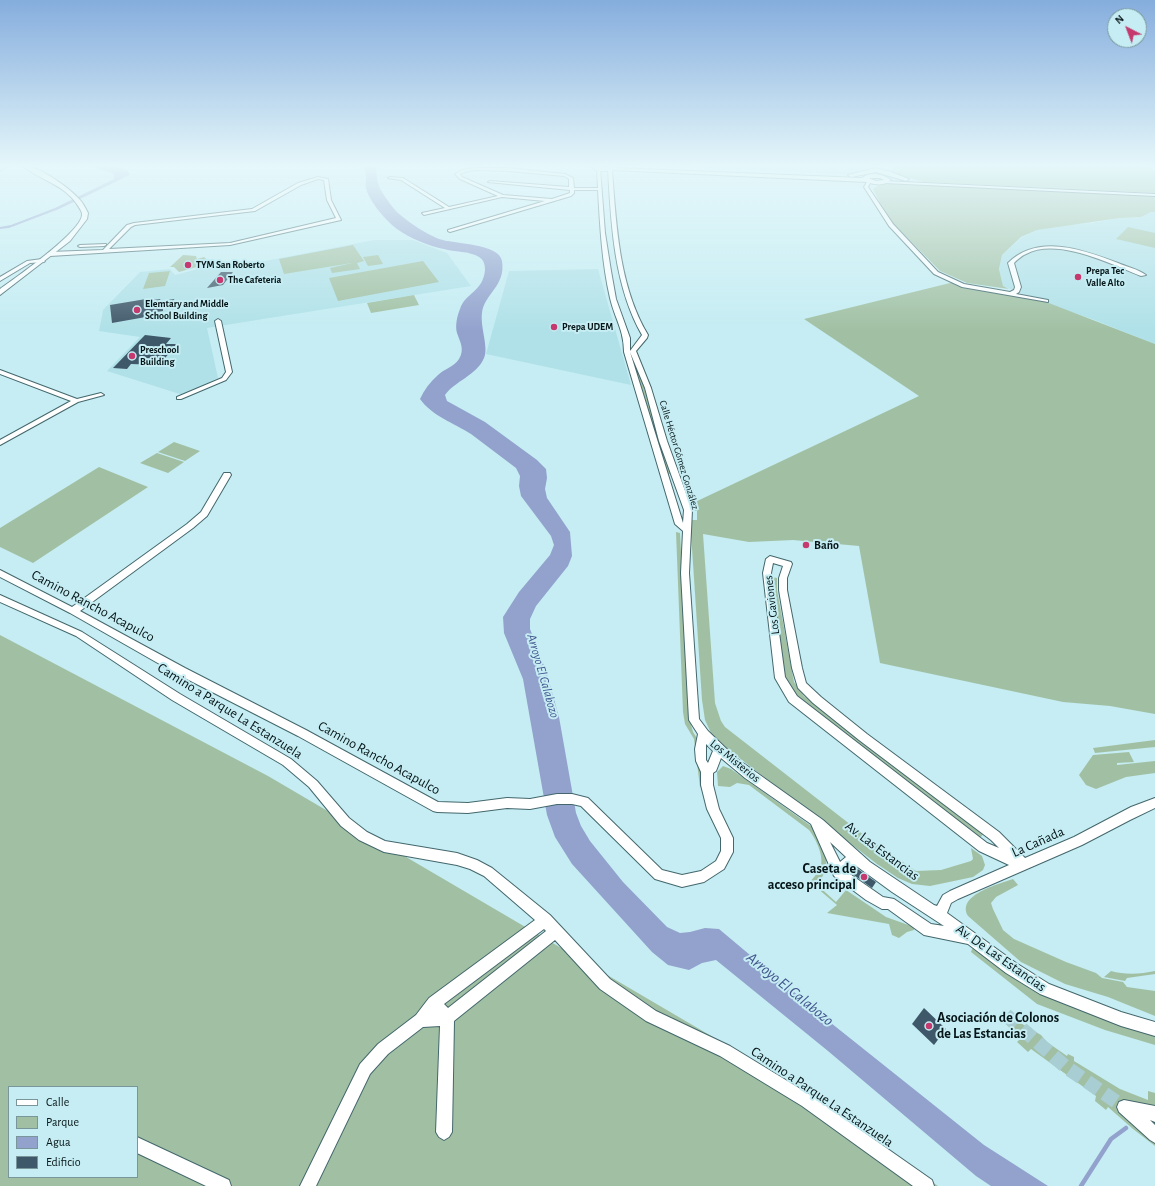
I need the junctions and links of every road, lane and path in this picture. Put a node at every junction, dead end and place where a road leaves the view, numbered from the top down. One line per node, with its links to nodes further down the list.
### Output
1 (82, 220): 13 (street)
2 (126, 220): 9 (street)
3 (165, 220): 9 (street)
4 (325, 220): 12 (street)
5 (485, 220): 10 (street)
6 (602, 220): 22 (street, Calle Héctor Gómez González)
7 (614, 220): 21 (street)
8 (887, 220): 19 (street)
9 (134, 224): 12 (street)
10 (450, 231)
11 (80, 246): 12 (street)
12 (107, 247): 13 (street)
13 (53, 251): 14 (street)
14 (42, 261): 16 (street); 18 (street)
15 (1143, 275): 17 (street)
16 (0, 279)
17 (1017, 284): 19 (street); 19 (street)
18 (0, 293)
19 (1011, 294)
20 (218, 321): 26 (street)
21 (643, 332): 22 (street); 23 (street)
22 (627, 338): 23 (street, Calle Héctor Gómez González)
23 (630, 351): 32 (street, Calle Héctor Gómez González); 33 (street, Calle Héctor Gómez González)
24 (0, 372): 27 (street)
25 (101, 395): 27 (street)
26 (179, 398)
27 (76, 401): 29 (street)
28 (0, 433): 29 (street)
29 (10, 438): 30 (street)
30 (0, 442)
31 (227, 475): 37 (street)
32 (677, 476): 33 (street); 34 (street, Calle Héctor Gómez González)
33 (665, 477): 34 (street, Calle Héctor Gómez González)
34 (686, 529): 38 (street, Los Misterios)
35 (0, 573): 37 (street, Camino Rancho Acapulco)
36 (0, 598): 51 (street, Camino a Parque La Estanzuela)
37 (73, 611): 40 (street, Camino Rancho Acapulco)
38 (703, 734): 39 (street, Los Misterios); 40 (street, Camino Rancho Acapulco)
39 (719, 751): 40 (street); 42 (street, Los Misterios)
40 (707, 771)
41 (1155, 804): 46 (street, La Cañada)
42 (814, 819): 45 (street, Los Misterios); 47 (street); 50 (street, Av. Las Estancias)
43 (995, 836): 44 (street); 44 (street, Los Gaviones); 46 (street, Los Gaviones)
44 (983, 847): 46 (street, Los Gaviones)
45 (855, 856): 47 (street, Av. Las Estancias); 48 (street, Av. Las Estancias)
46 (1023, 865): 50 (street, La Cañada)
47 (838, 872): 49 (street)
48 (898, 890): 49 (street, Av. Las Estancias); 50 (street, Av. Las Estancias)
49 (890, 903): 53 (street)
50 (939, 915): 53 (street, Av. De Las Estancias)
51 (545, 920): 52 (street, Camino a Parque La Estanzuela); 54 (street)
52 (556, 931): 55 (street); 64 (street, Camino a Parque La Estanzuela)
53 (972, 938): 57 (street, Av. De Las Estancias)
54 (434, 1003): 55 (street); 56 (street)
55 (447, 1018): 56 (street); 59 (street)
56 (421, 1020): 63 (street)
57 (1155, 1029)
58 (1155, 1114): 60 (street)
59 (444, 1132)
60 (1155, 1136)
61 (138, 1145): 62 (street)
62 (223, 1186)
63 (308, 1186)
64 (926, 1186)

